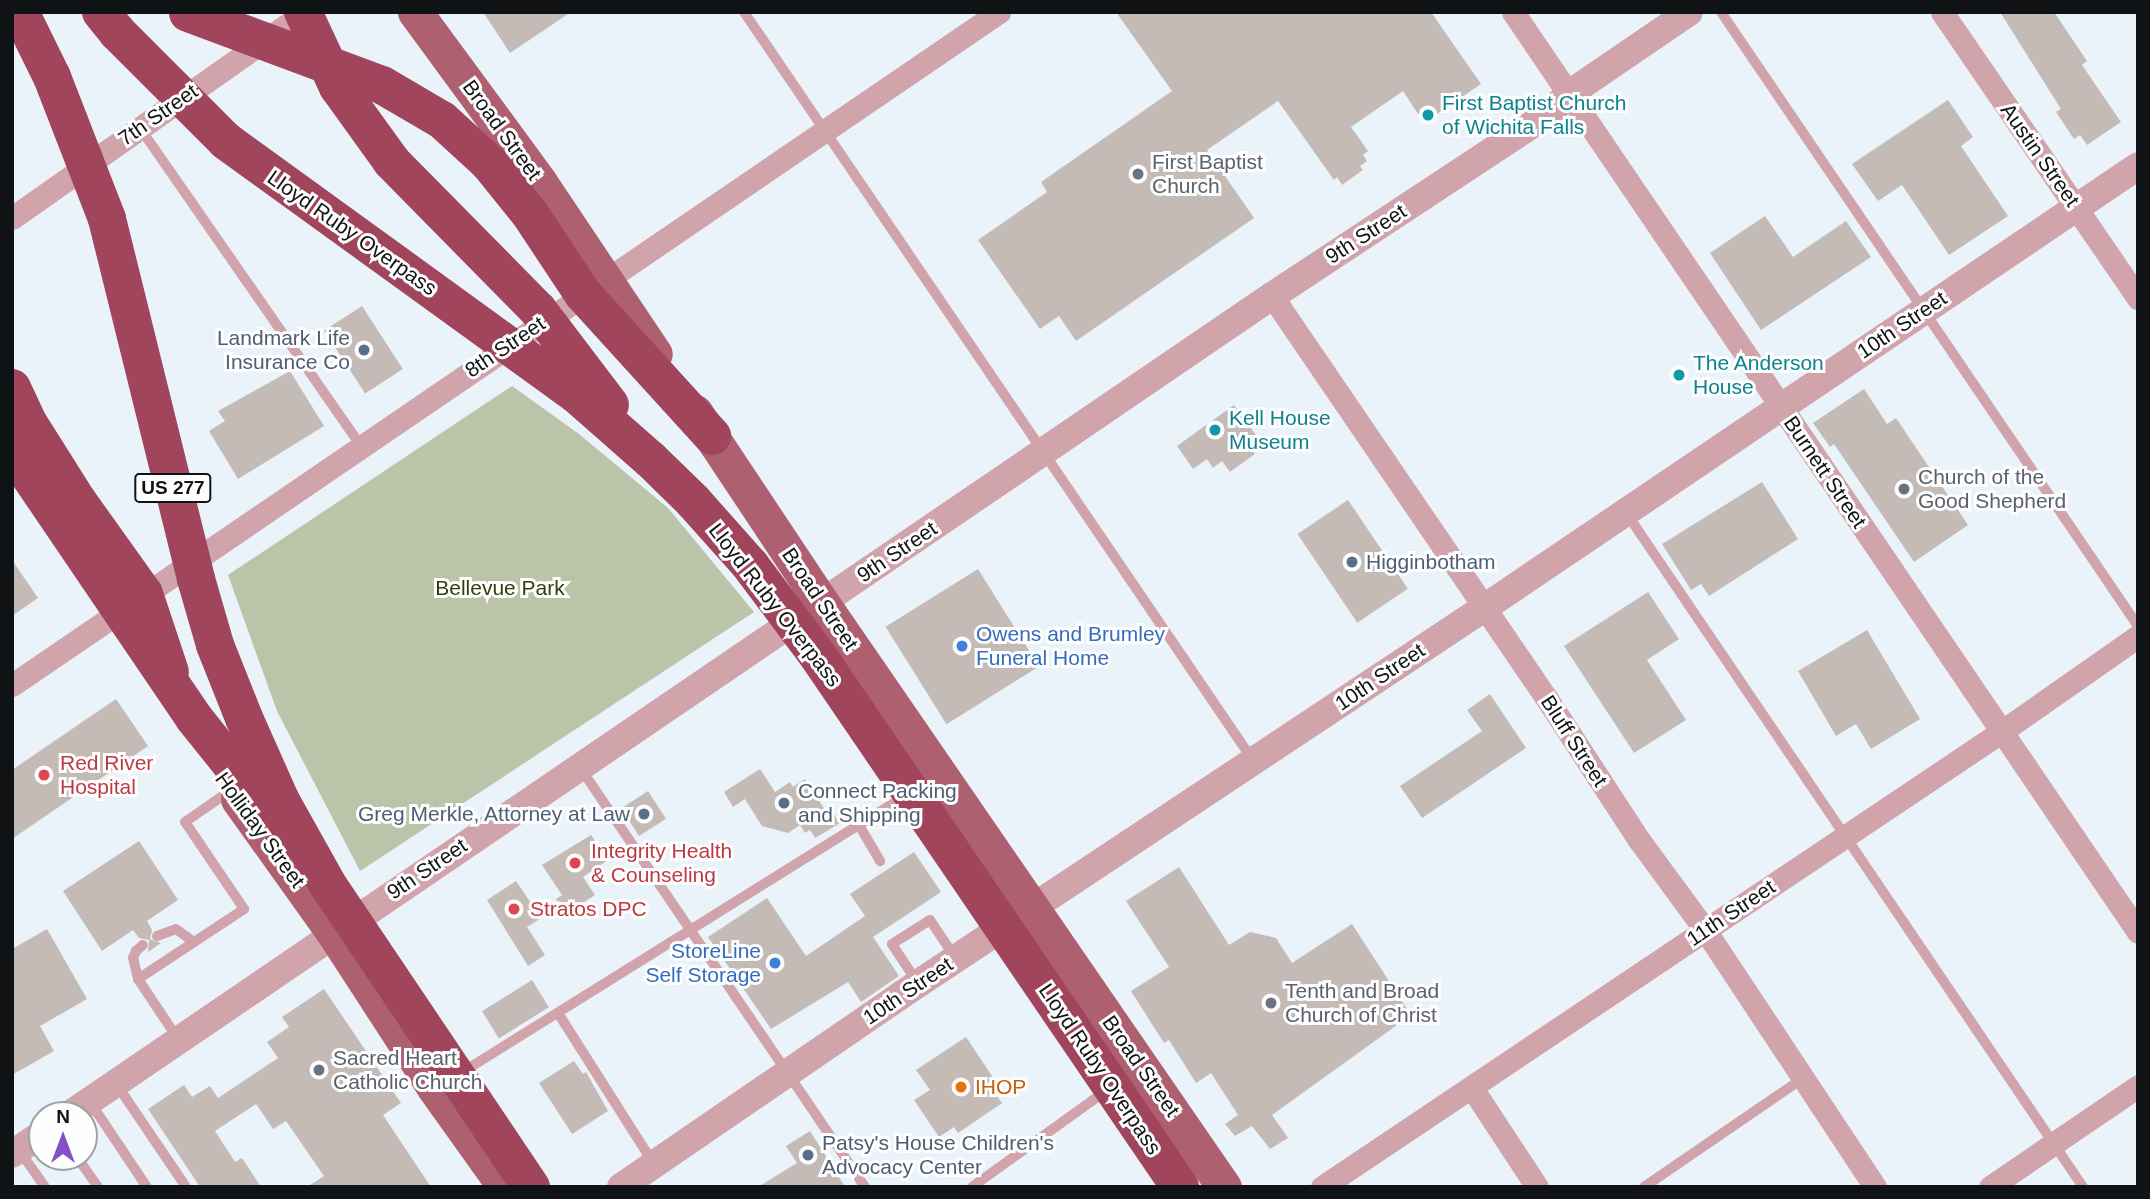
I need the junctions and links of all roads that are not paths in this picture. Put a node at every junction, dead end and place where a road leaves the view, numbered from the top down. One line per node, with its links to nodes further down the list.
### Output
1 (20, 12): 47 (highway, US 277, bridge)
2 (304, 12): 13 (street, 7th Street); 28 (highway, bridge)
3 (415, 12): 18 (main road, Broad Street)
4 (744, 12): 14 (lane)
5 (999, 12): 14 (street, 8th Street)
6 (1513, 12): 12 (street, Burnett Street)
7 (1689, 12): 12 (street, 9th Street)
8 (1721, 12): 21 (lane)
9 (1942, 12): 16 (street, Austin Street)
10 (188, 13): 18 (highway, bridge)
11 (109, 22): 28 (highway, Lloyd Ruby Overpass, bridge)
12 (1569, 94): 19 (street, 9th Street); 23 (street, Burnett Street)
13 (140, 128): 17 (street, 7th Street); 25 (lane)
14 (824, 131): 18 (street, 8th Street); 27 (lane)
15 (2138, 166): 16 (street, 10th Street)
16 (2077, 207): 20 (street, Austin Street); 21 (street, 10th Street)
17 (12, 218)
18 (594, 287): 24 (highway); 25 (street, 8th Street)
19 (1272, 296): 27 (street, 9th Street); 33 (street, Bluff Street)
20 (2138, 298)
21 (1924, 311): 23 (street, 10th Street); 35 (lane)
22 (12, 388): 31 (highway)
23 (1781, 407): 30 (street, 10th Street); 38 (street, Burnett Street)
24 (712, 436): 32 (main road, Broad Street)
25 (361, 446): 31 (street, 8th Street)
26 (12, 450): 47 (highway, bridge)
27 (1043, 452): 32 (street, 9th Street); 40 (lane)
28 (651, 460): 83 (highway, Lloyd Ruby Overpass, bridge)
29 (12, 475): 34 (main road, Holliday Street)
30 (1626, 512): 33 (street, 10th Street); 45 (lane)
31 (144, 594): 34 (street, 8th Street); 39 (highway)
32 (822, 603): 41 (street, 9th Street); 42 (main road, Broad Street)
33 (1484, 608): 40 (street, 10th Street); 50 (street, Bluff Street)
34 (108, 618): 37 (street, 8th Street); 39 (main road, Holliday Street)
35 (2138, 626)
36 (2138, 636): 38 (street, 11th Street)
37 (14, 679)
38 (2001, 732): 45 (street, 11th Street); 52 (street, Burnett Street)
39 (191, 733): 43 (main road, Holliday Street)
40 (1254, 761): 48 (street, 10th Street)
41 (579, 766): 49 (lane); 51 (street, 9th Street)
42 (929, 782): 44 (lane); 48 (main road, Broad Street)
43 (231, 790): 51 (main road, Holliday Street); 54 (lane)
44 (859, 825): 46 (lane); 49 (lane)
45 (1844, 837): 50 (street, 11th Street); 70 (lane)
46 (880, 861)
47 (328, 885): 79 (highway, US 277, bridge)
48 (1032, 908): 56 (street, 10th Street); 62 (main road, Broad Street)
49 (691, 930): 59 (lane); 61 (lane)
50 (1705, 930): 63 (street, Bluff Street); 66 (street, 11th Street)
51 (333, 932): 60 (street, 9th Street); 67 (main road, Holliday Street)
52 (2138, 933)
53 (156, 936): 54 (lane)
54 (194, 942): 57 (lane)
55 (143, 945): 57 (lane)
56 (956, 959): 58 (street, 10th Street); 58 (lane)
57 (138, 979): 60 (lane)
58 (918, 984): 61 (street, 10th Street)
59 (558, 1013): 67 (lane); 72 (lane)
60 (178, 1040): 64 (street, 9th Street)
61 (788, 1072): 72 (street, 10th Street); 81 (lane)
62 (1130, 1074): 82 (lane); 84 (main road, Broad Street)
63 (1802, 1079): 87 (lane); 88 (street, Bluff Street)
64 (115, 1083): 68 (street, 9th Street); 77 (lane)
65 (2138, 1086): 70 (street)
66 (1472, 1088): 85 (street, 11th Street); 86 (street)
67 (435, 1089): 78 (main road, Holliday Street)
68 (89, 1101)
69 (98, 1130): 76 (lane)
70 (2053, 1144): 89 (street); 90 (lane)
71 (15, 1152): 74 (lane)
72 (654, 1164): 80 (street, 10th Street)
73 (87, 1171): 75 (lane)
74 (45, 1187)
75 (98, 1187)
76 (147, 1187)
77 (186, 1187)
78 (505, 1187)
79 (531, 1187)
80 (621, 1187)
81 (864, 1187)
82 (972, 1187)
83 (1180, 1187)
84 (1224, 1187)
85 (1322, 1187)
86 (1537, 1187)
87 (1644, 1187)
88 (1875, 1187)
89 (1990, 1187)
90 (2083, 1187)

